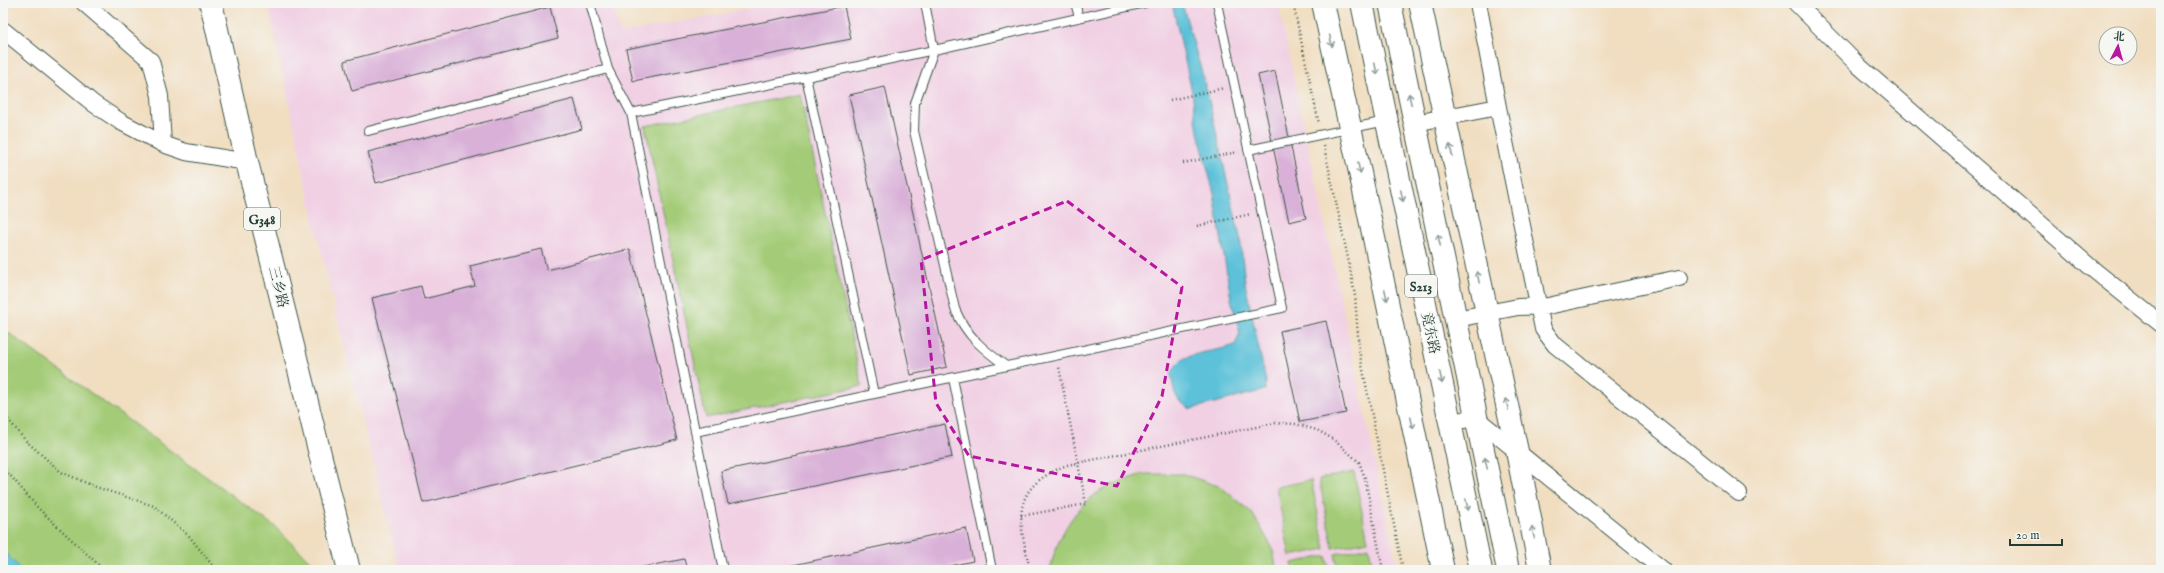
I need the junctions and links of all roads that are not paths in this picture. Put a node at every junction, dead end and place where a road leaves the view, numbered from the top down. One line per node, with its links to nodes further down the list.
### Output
1 (84, 3): 26 (street)
2 (211, 3): 28 (main road, 三乡路 / G348)
3 (590, 3): 17 (lane)
4 (925, 3): 16 (lane)
5 (1075, 3): 14 (lane)
6 (1145, 3): 14 (lane)
7 (1217, 3): 27 (lane)
8 (1323, 3): 24 (main road, one-way to 24)
9 (1362, 3): 22 (main road, 竟东路 / S213, one-way to 22)
10 (1390, 3): 23 (main road, 竟东路 / S213, one-way to 10)
11 (1420, 3): 21 (main road)
12 (1478, 3): 19 (street)
13 (1796, 3): 33 (street)
14 (1079, 18): 16 (lane)
15 (3, 30): 26 (street)
16 (934, 50): 18 (lane); 34 (lane)
17 (608, 69): 20 (lane); 25 (lane)
18 (806, 77): 20 (lane); 36 (lane)
19 (1498, 107): 21 (street); 30 (street)
20 (631, 113): 39 (lane)
21 (1444, 117): 23 (street); 31 (main road, one-way to 21)
22 (1387, 121): 24 (lane); 38 (main road, 竟东路 / S213, one-way to 38)
23 (1415, 123): 32 (main road, 竟东路 / S213, one-way to 23)
24 (1351, 129): 27 (lane); 45 (main road, one-way to 45)
25 (368, 131)
26 (163, 144): 28 (street)
27 (1248, 150): 34 (lane)
28 (247, 162): 42 (main road, 三乡路 / G348)
29 (1679, 278): 30 (street)
30 (1539, 306): 31 (street); 41 (street)
31 (1486, 313): 32 (street); 40 (main road, one-way to 31)
32 (1456, 319): 37 (main road, 竟东路 / S213)
33 (2161, 324)
34 (1006, 366): 35 (lane)
35 (953, 378): 36 (lane); 44 (lane)
36 (874, 394): 39 (lane)
37 (1476, 418): 38 (street); 40 (street); 47 (main road, 竟东路 / S213, one-way to 37)
38 (1450, 422): 46 (main road, 竟东路 / S213, one-way to 46)
39 (695, 432): 43 (lane)
40 (1517, 451): 48 (main road, one-way to 40); 49 (street)
41 (1739, 493)
42 (349, 570)
43 (723, 570)
44 (992, 570)
45 (1443, 570)
46 (1481, 570)
47 (1508, 570)
48 (1540, 570)
49 (1663, 570)

